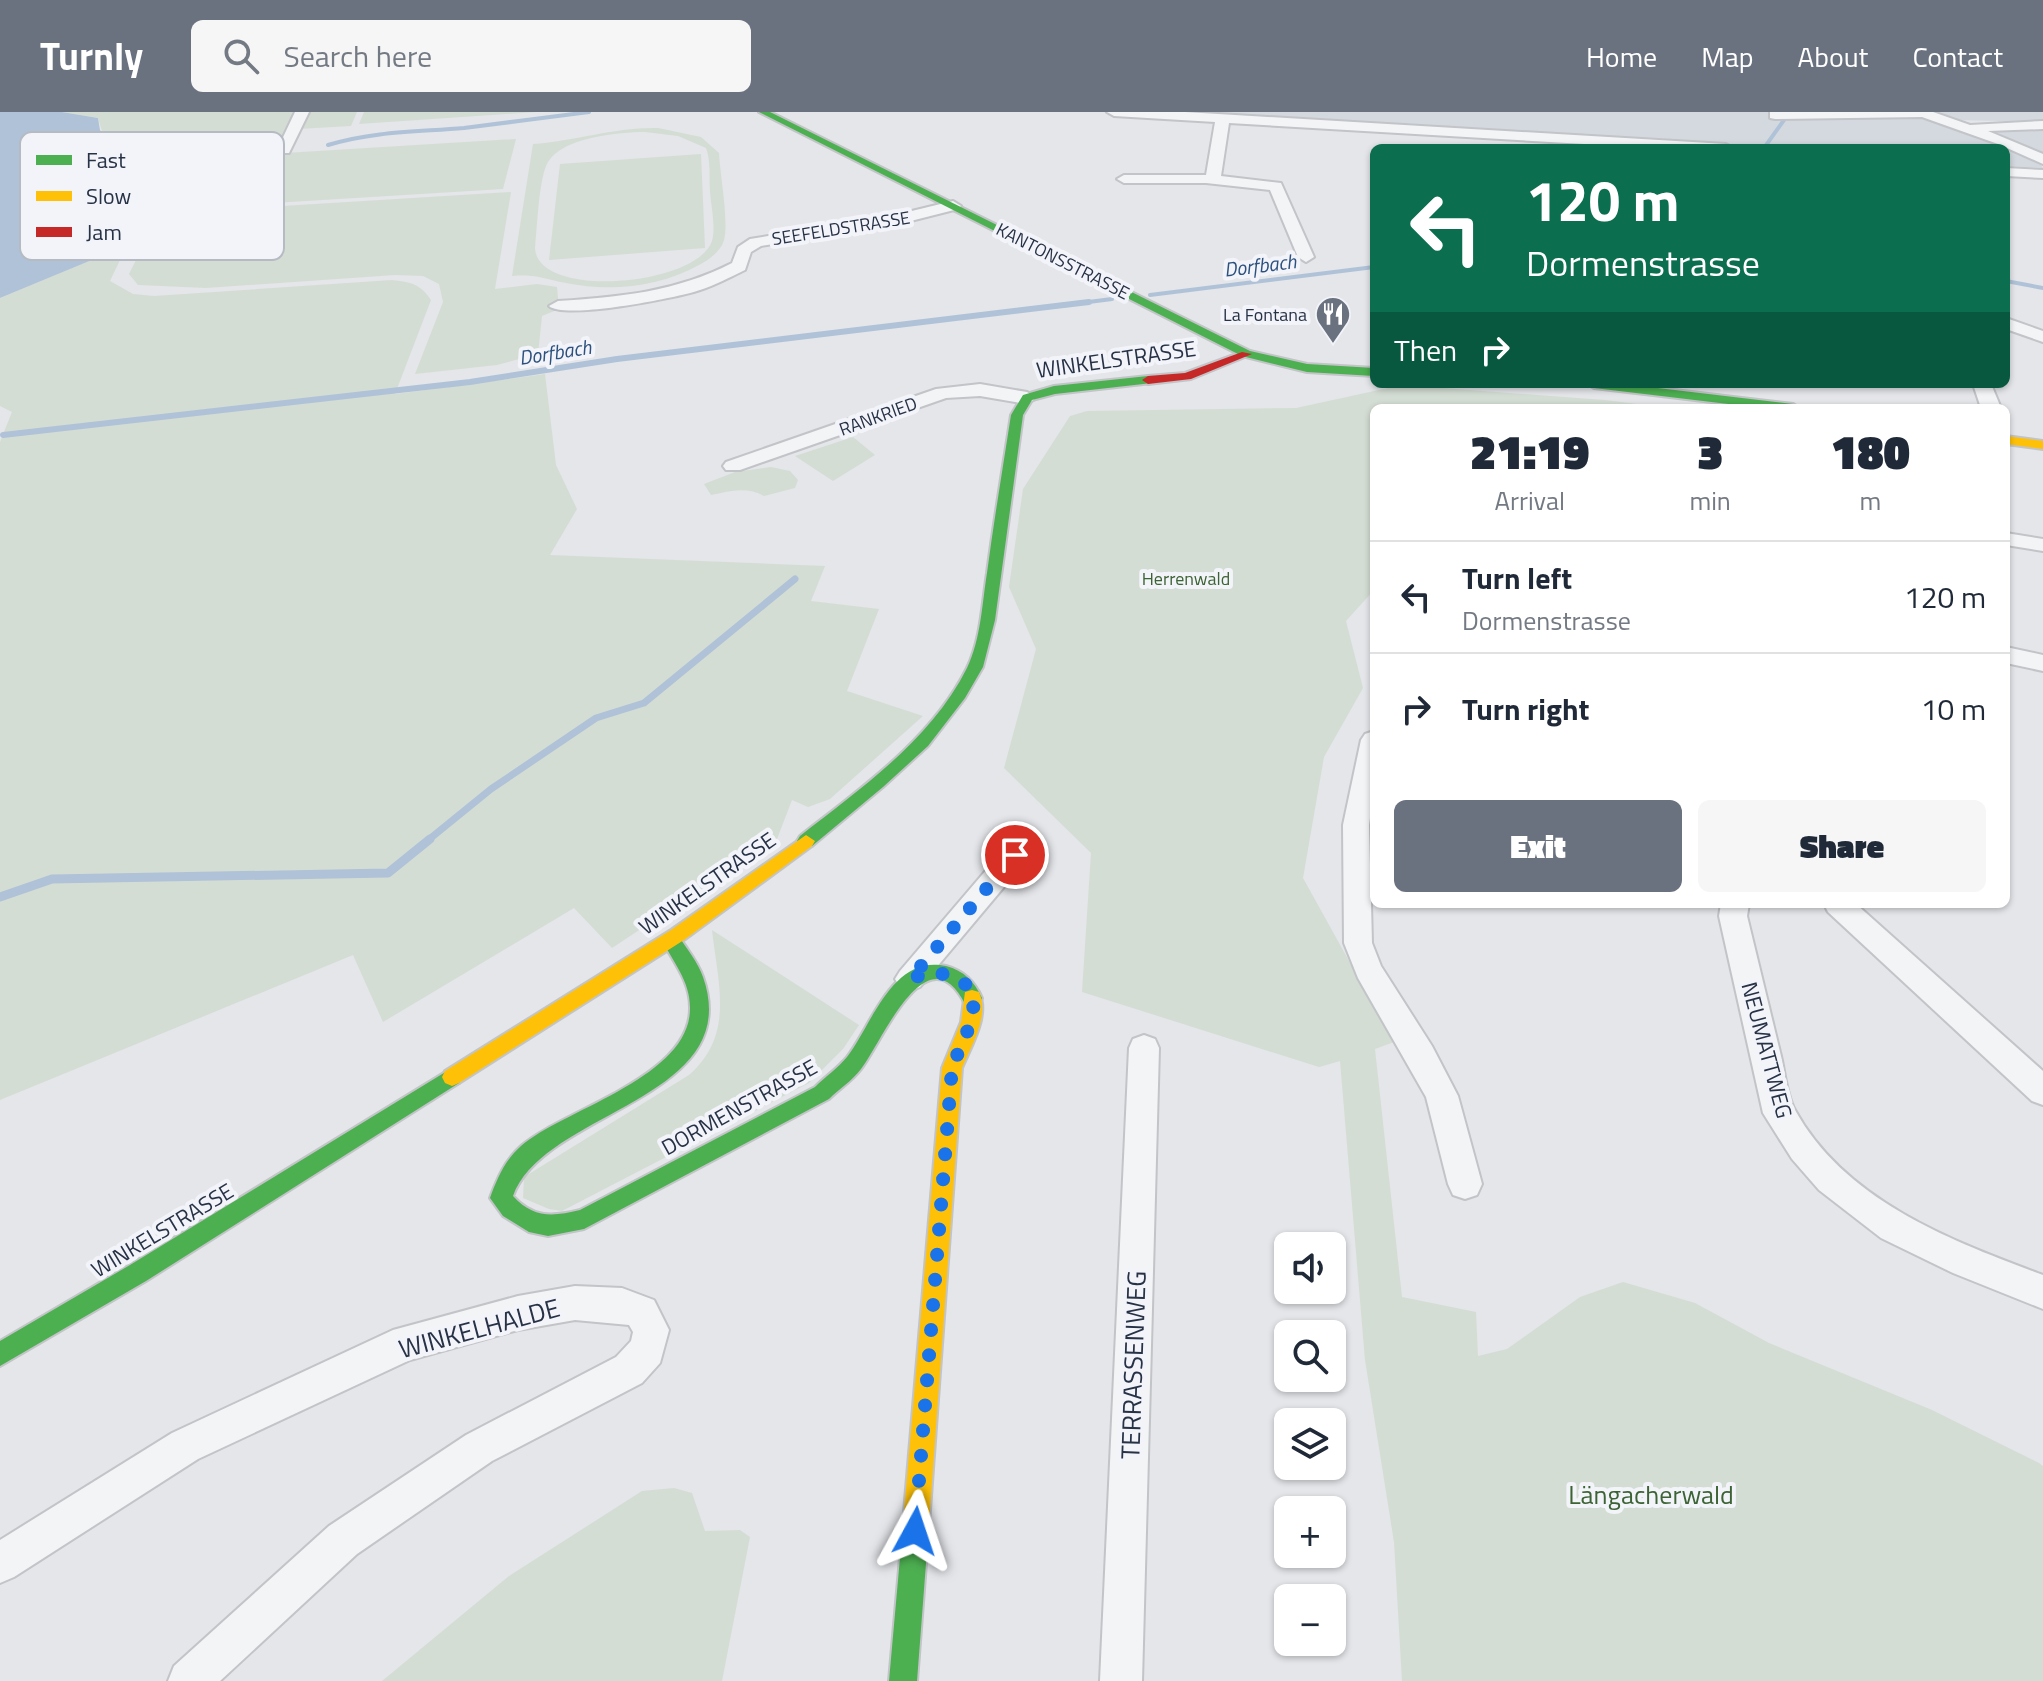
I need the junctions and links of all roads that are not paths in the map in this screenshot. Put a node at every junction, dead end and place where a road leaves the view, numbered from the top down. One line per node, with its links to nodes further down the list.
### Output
1 (302, 112): 13 (street)
2 (763, 112): 19 (street, KANTONSSTRASSE)
3 (1114, 112): 5 (street)
4 (1775, 115): 7 (street)
5 (1223, 119): 8 (street); 18 (street)
6 (2043, 125): 7 (street)
7 (1967, 128): 11 (street)
8 (1428, 131): 9 (street); 10 (street)
9 (1428, 144)
10 (1581, 144)
11 (2005, 144)
12 (2010, 146): 14 (street)
13 (284, 150)
14 (2043, 160)
15 (2010, 172): 16 (street)
16 (2043, 174)
17 (1124, 179): 18 (street)
18 (1213, 179): 20 (street)
19 (953, 206): 21 (street, SEEFELDSTRASSE); 24 (street, KANTONSSTRASSE)
20 (1306, 257)
21 (558, 306)
22 (2010, 325): 23 (street)
23 (2043, 337)
24 (1246, 354): 25 (street, KANTONSSTRASSE); 27 (street, WINKELSTRASSE)
25 (1370, 372)
26 (1636, 388): 28 (street)
27 (1027, 398): 31 (street, RANKRIED); 40 (street, WINKELSTRASSE)
28 (1762, 404)
29 (2010, 441): 30 (street)
30 (2043, 445)
31 (733, 466)
32 (2010, 540): 33 (street)
33 (2043, 545)
34 (2010, 656): 35 (street)
35 (2043, 663)
36 (1370, 759): 44 (street)
37 (1015, 855): 41 (street)
38 (1734, 908): 45 (street, NEUMATTWEG)
39 (1842, 908): 43 (street)
40 (671, 940): 41 (street, DORMENSTRASSE); 46 (street, WINKELSTRASSE)
41 (910, 979): 49 (street)
42 (1144, 1048): 50 (street, TERRASSENWEG)
43 (2043, 1091)
44 (1465, 1184)
45 (2043, 1292)
46 (0, 1354)
47 (0, 1563): 48 (street, WINKELHALDE)
48 (189, 1681)
49 (903, 1681)
50 (1121, 1681)

